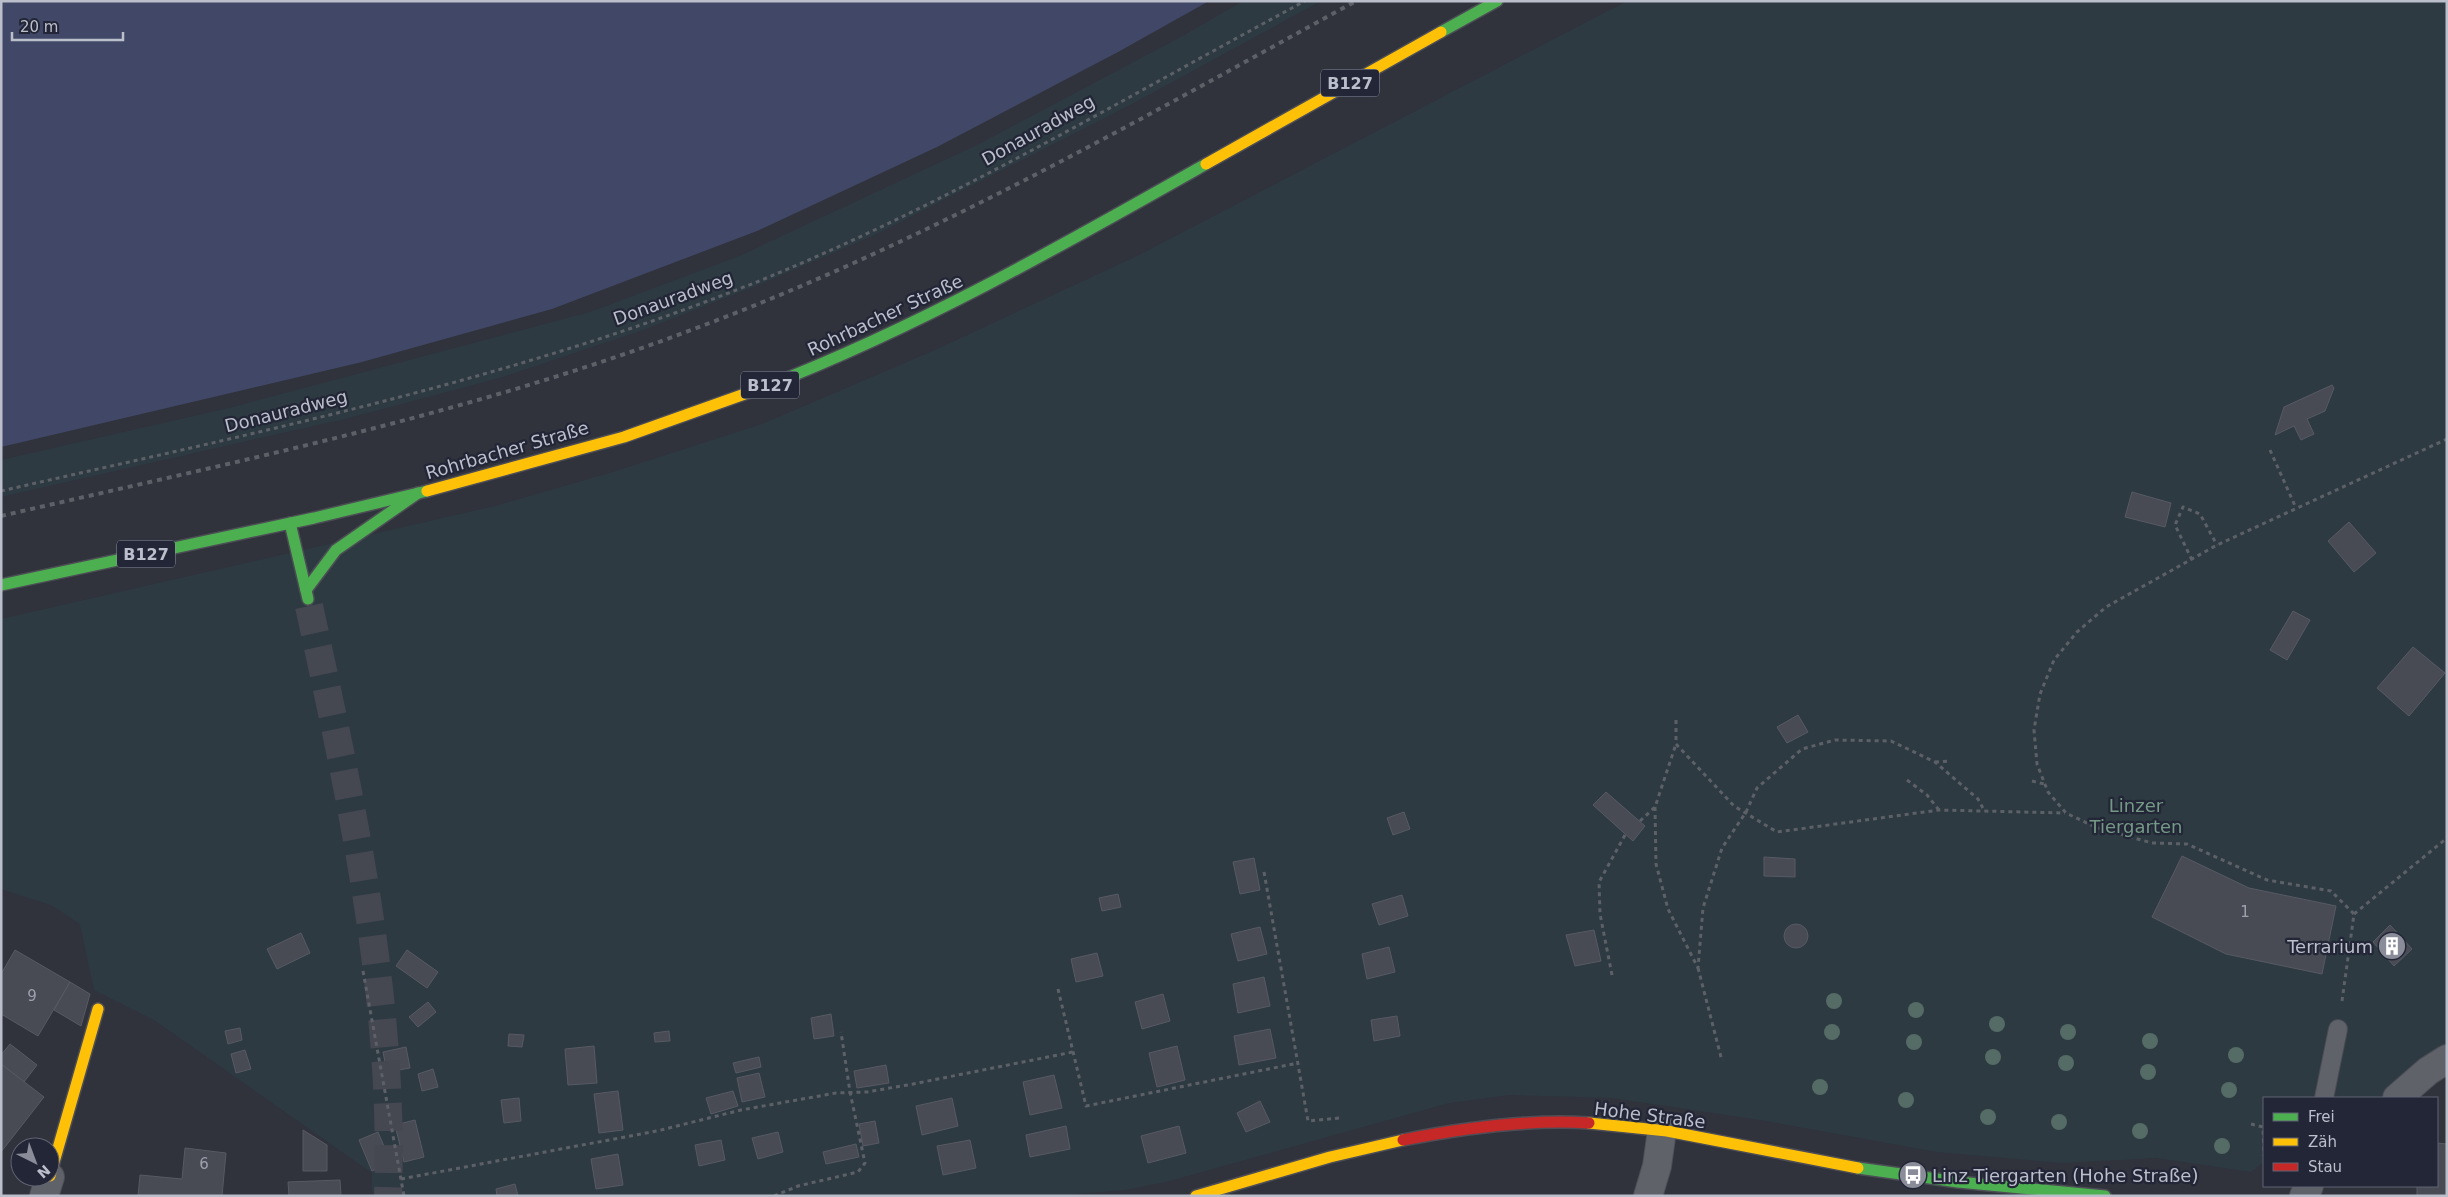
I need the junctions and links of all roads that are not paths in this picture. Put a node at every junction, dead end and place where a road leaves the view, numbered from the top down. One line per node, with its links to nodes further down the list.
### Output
1 (1497, 1): 2 (main road, Rohrbacher Straße / B127)
2 (418, 493): 3 (main road, Rohrbacher Straße / B127); 5 (main road)
3 (290, 523): 4 (main road, Rohrbacher Straße / B127); 5 (main road)
4 (1, 585)
5 (306, 590): 6 (main road)
6 (309, 606)
7 (98, 1008): 13 (main road)
8 (2338, 1029): 10 (lane)
9 (2447, 1059): 11 (street)
10 (2324, 1097)
11 (2398, 1097)
12 (1662, 1130): 14 (main road, Hohe Straße); 15 (street); 16 (main road, Hohe Straße)
13 (60, 1141)
14 (1196, 1196)
15 (1648, 1196)
16 (2105, 1196)

